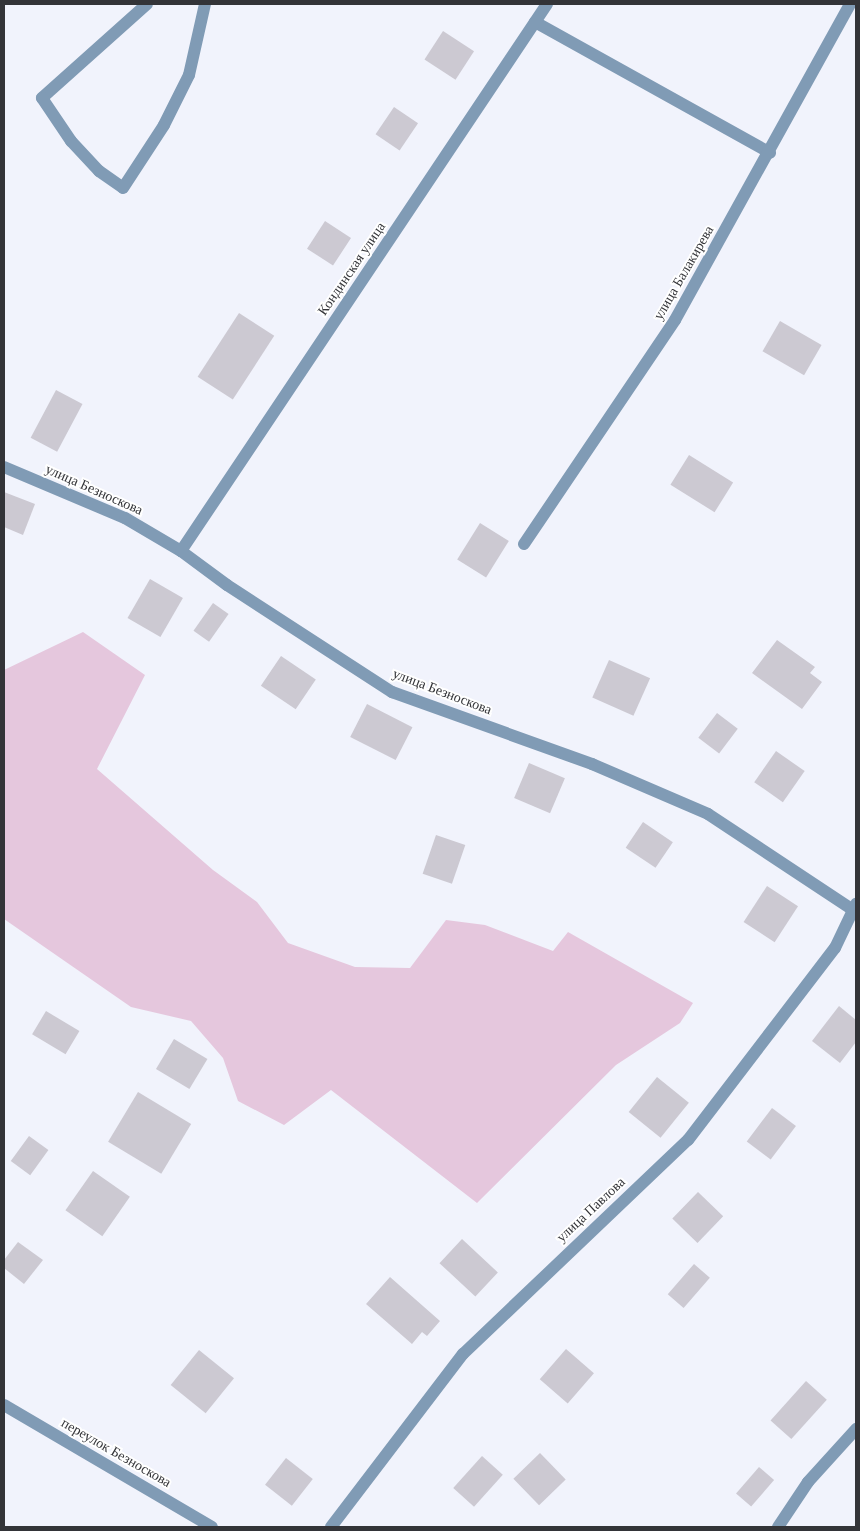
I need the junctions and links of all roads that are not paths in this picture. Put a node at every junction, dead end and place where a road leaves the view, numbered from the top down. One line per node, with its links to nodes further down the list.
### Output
1 (148, 4): 2 (street)
2 (205, 4)
3 (547, 4): 5 (street, Кондинская улица)
4 (850, 4): 6 (street, улица Балакирева)
5 (535, 22): 6 (street); 9 (street, Кондинская улица)
6 (770, 153): 8 (street, улица Балакирева)
7 (4, 467): 9 (street, улица Безноскова)
8 (524, 544)
9 (181, 551): 10 (street, улица Безноскова)
10 (855, 907): 14 (street, улица Павлова)
11 (4, 1405): 13 (street, переулок Безноскова)
12 (856, 1429): 15 (street)
13 (212, 1527)
14 (331, 1527)
15 (778, 1527)

